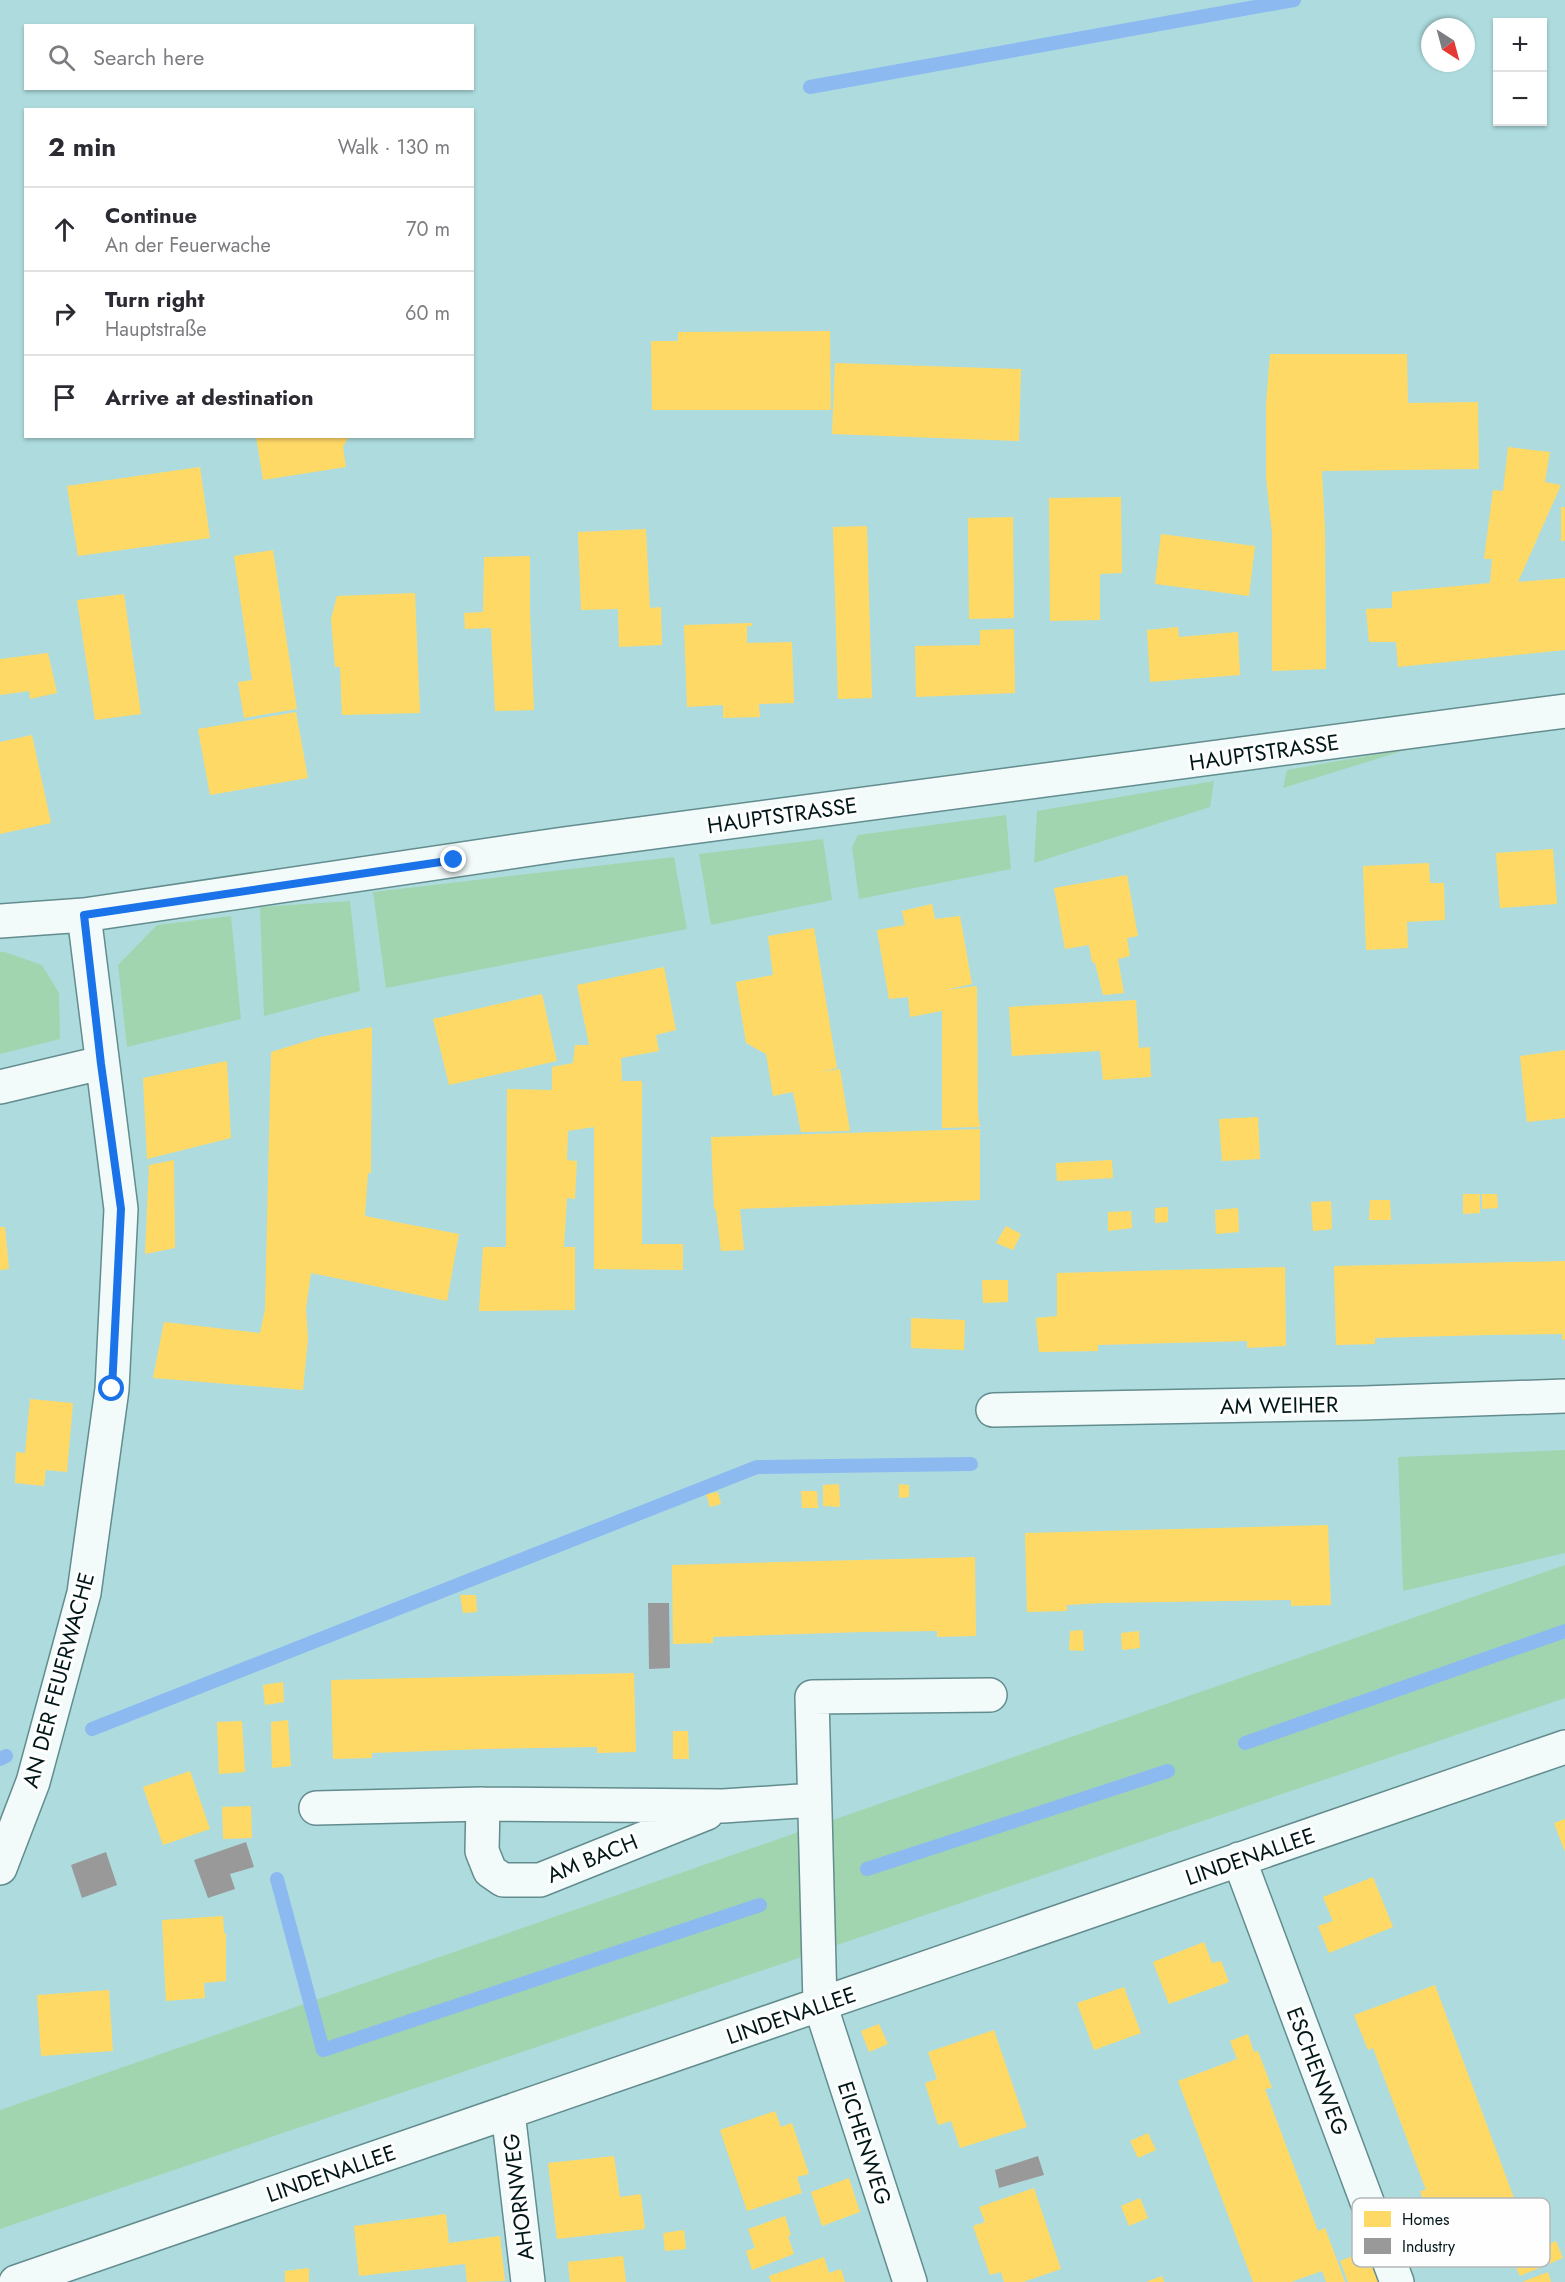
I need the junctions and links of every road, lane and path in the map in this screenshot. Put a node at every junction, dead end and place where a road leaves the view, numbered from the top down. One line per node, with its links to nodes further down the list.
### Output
1 (1565, 711): 2 (street, HAUPTSTRASSE)
2 (84, 915): 3 (street, HAUPTSTRASSE); 4 (street, AN DER FEUERWACHE)
3 (0, 921)
4 (101, 1064): 5 (street); 15 (street, AN DER FEUERWACHE)
5 (0, 1087)
6 (1565, 1396): 7 (street, AM WEIHER)
7 (993, 1410)
8 (990, 1695): 10 (street)
9 (1565, 1747): 14 (street, LINDENALLEE)
10 (814, 1800): 12 (street, AM BACH); 16 (street)
11 (483, 1804): 12 (street, AM BACH); 12 (street, AM BACH); 13 (street, AM BACH)
12 (723, 1806)
13 (316, 1808)
14 (1239, 1859): 16 (street, LINDENALLEE); 18 (street, ESCHENWEG)
15 (0, 1868)
16 (820, 2004): 17 (street, LINDENALLEE); 22 (street, EICHENWEG)
17 (508, 2112): 20 (street, LINDENALLEE); 21 (street, AHORNWEG)
18 (1366, 2198)
19 (1391, 2267): 23 (street, ESCHENWEG)
20 (16, 2282)
21 (528, 2282)
22 (910, 2282)
23 (1397, 2282)

